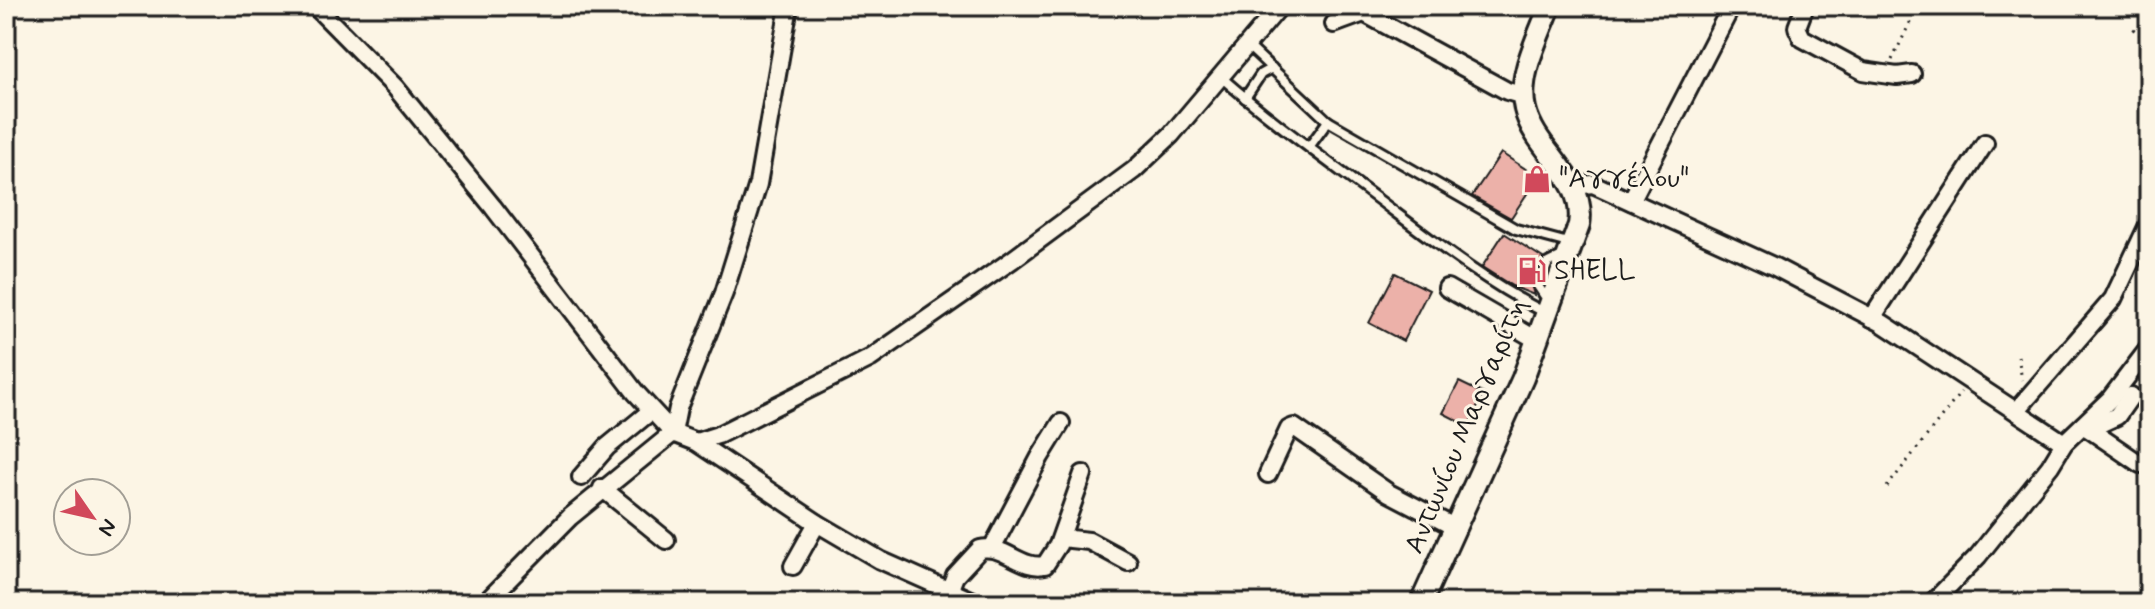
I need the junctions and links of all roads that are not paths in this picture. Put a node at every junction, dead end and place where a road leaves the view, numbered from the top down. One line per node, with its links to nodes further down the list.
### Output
1 (315, 6): 27 (street)
2 (789, 6): 31 (street)
3 (1280, 6): 8 (street)
4 (1550, 6): 12 (street, Αντωνίου Μαργαρίτη)
5 (1805, 6): 10 (street)
6 (1728, 13): 18 (street)
7 (1334, 24): 12 (street)
8 (1247, 45): 9 (lane); 11 (street)
9 (1272, 68): 13 (lane); 14 (lane)
10 (1912, 74)
11 (1221, 77): 13 (lane); 32 (street)
12 (1524, 96): 17 (street, Αντωνίου Μαργαρίτη)
13 (1245, 98): 16 (lane)
14 (1328, 121): 16 (lane); 20 (lane)
15 (1985, 143): 23 (street)
16 (1309, 147): 22 (lane)
17 (1573, 186): 18 (street); 20 (street, Αντωνίου Μαργαρίτη)
18 (1631, 201): 23 (street)
19 (2149, 223): 28 (street)
20 (1567, 250): 22 (street, Αντωνίου Μαργαρίτη)
21 (1447, 288): 24 (street)
22 (1546, 304): 24 (street, Αντωνίου Μαργαρίτη)
23 (1872, 318): 28 (street)
24 (1537, 340): 40 (street, Αντωνίου Μαργαρίτη)
25 (2149, 348): 30 (street)
26 (2131, 396): 30 (street)
27 (651, 411): 31 (street); 37 (street)
28 (2016, 411): 33 (street)
29 (1061, 423): 43 (street)
30 (2086, 427): 33 (street); 34 (street)
31 (673, 433): 32 (street); 38 (street)
32 (696, 442): 39 (street)
33 (2064, 443): 50 (street)
34 (2149, 458)
35 (1083, 474): 41 (street)
36 (1268, 474): 40 (street)
37 (581, 477)
38 (602, 488): 42 (street); 47 (street)
39 (817, 523): 45 (street); 46 (street)
40 (1456, 528): 49 (street, Αντωνίου Μαργαρίτη)
41 (1061, 538): 43 (street); 44 (street)
42 (666, 540)
43 (992, 548): 46 (street)
44 (1128, 562)
45 (793, 566)
46 (949, 591): 48 (street)
47 (485, 603)
48 (977, 603)
49 (1421, 603)
50 (1932, 603)

